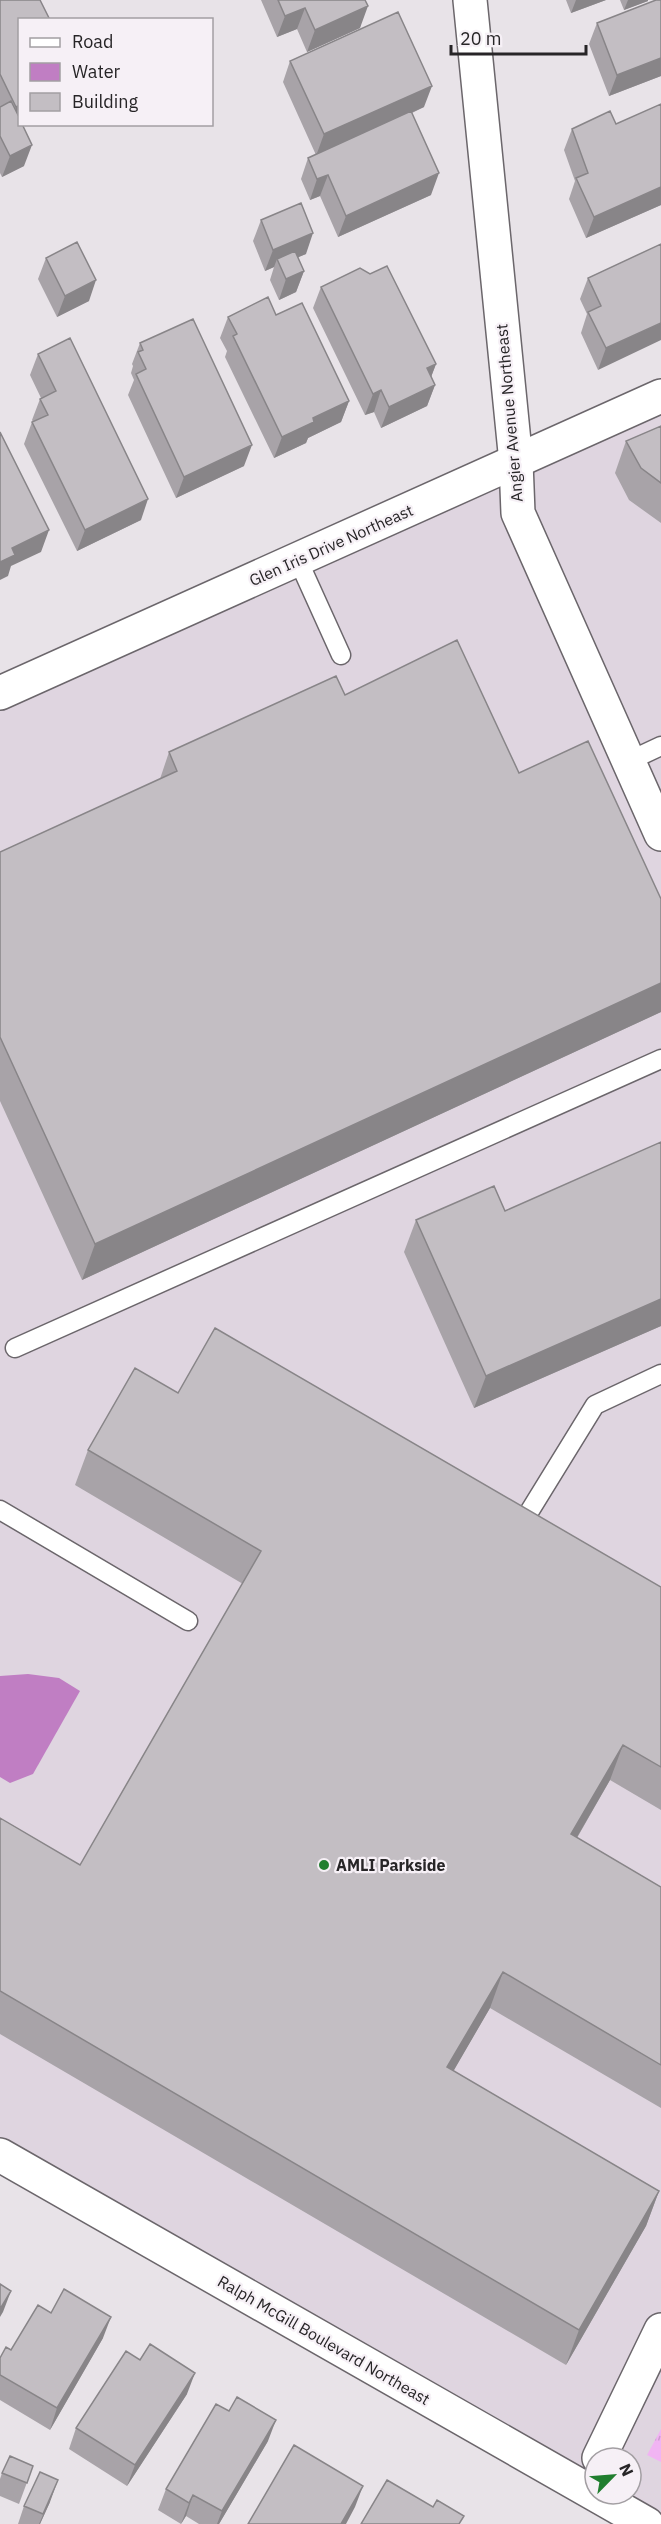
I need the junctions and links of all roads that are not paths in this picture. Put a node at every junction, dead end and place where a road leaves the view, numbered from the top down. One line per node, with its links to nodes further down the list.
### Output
1 (470, 0): 3 (street, Angier Avenue Northeast)
2 (661, 396): 3 (street, Glen Iris Drive Northeast)
3 (516, 462): 4 (street, Glen Iris Drive Northeast); 8 (street, Angier Avenue Northeast)
4 (298, 560): 5 (lane); 6 (street, Glen Iris Drive Northeast)
5 (340, 655)
6 (0, 693)
7 (661, 746): 8 (lane)
8 (629, 761): 9 (street, Angier Avenue Northeast)
9 (660, 828)
10 (661, 1059): 11 (lane)
11 (15, 1348)
12 (661, 1374): 14 (lane)
13 (0, 1510): 15 (lane)
14 (514, 1535)
15 (188, 1621)
16 (0, 2155): 19 (street, Ralph McGill Boulevard Northeast)
17 (661, 2330): 18 (street)
18 (605, 2446)
19 (583, 2474)
20 (625, 2506): 21 (street, Ralph McGill Boulevard Northeast)
21 (647, 2524)

